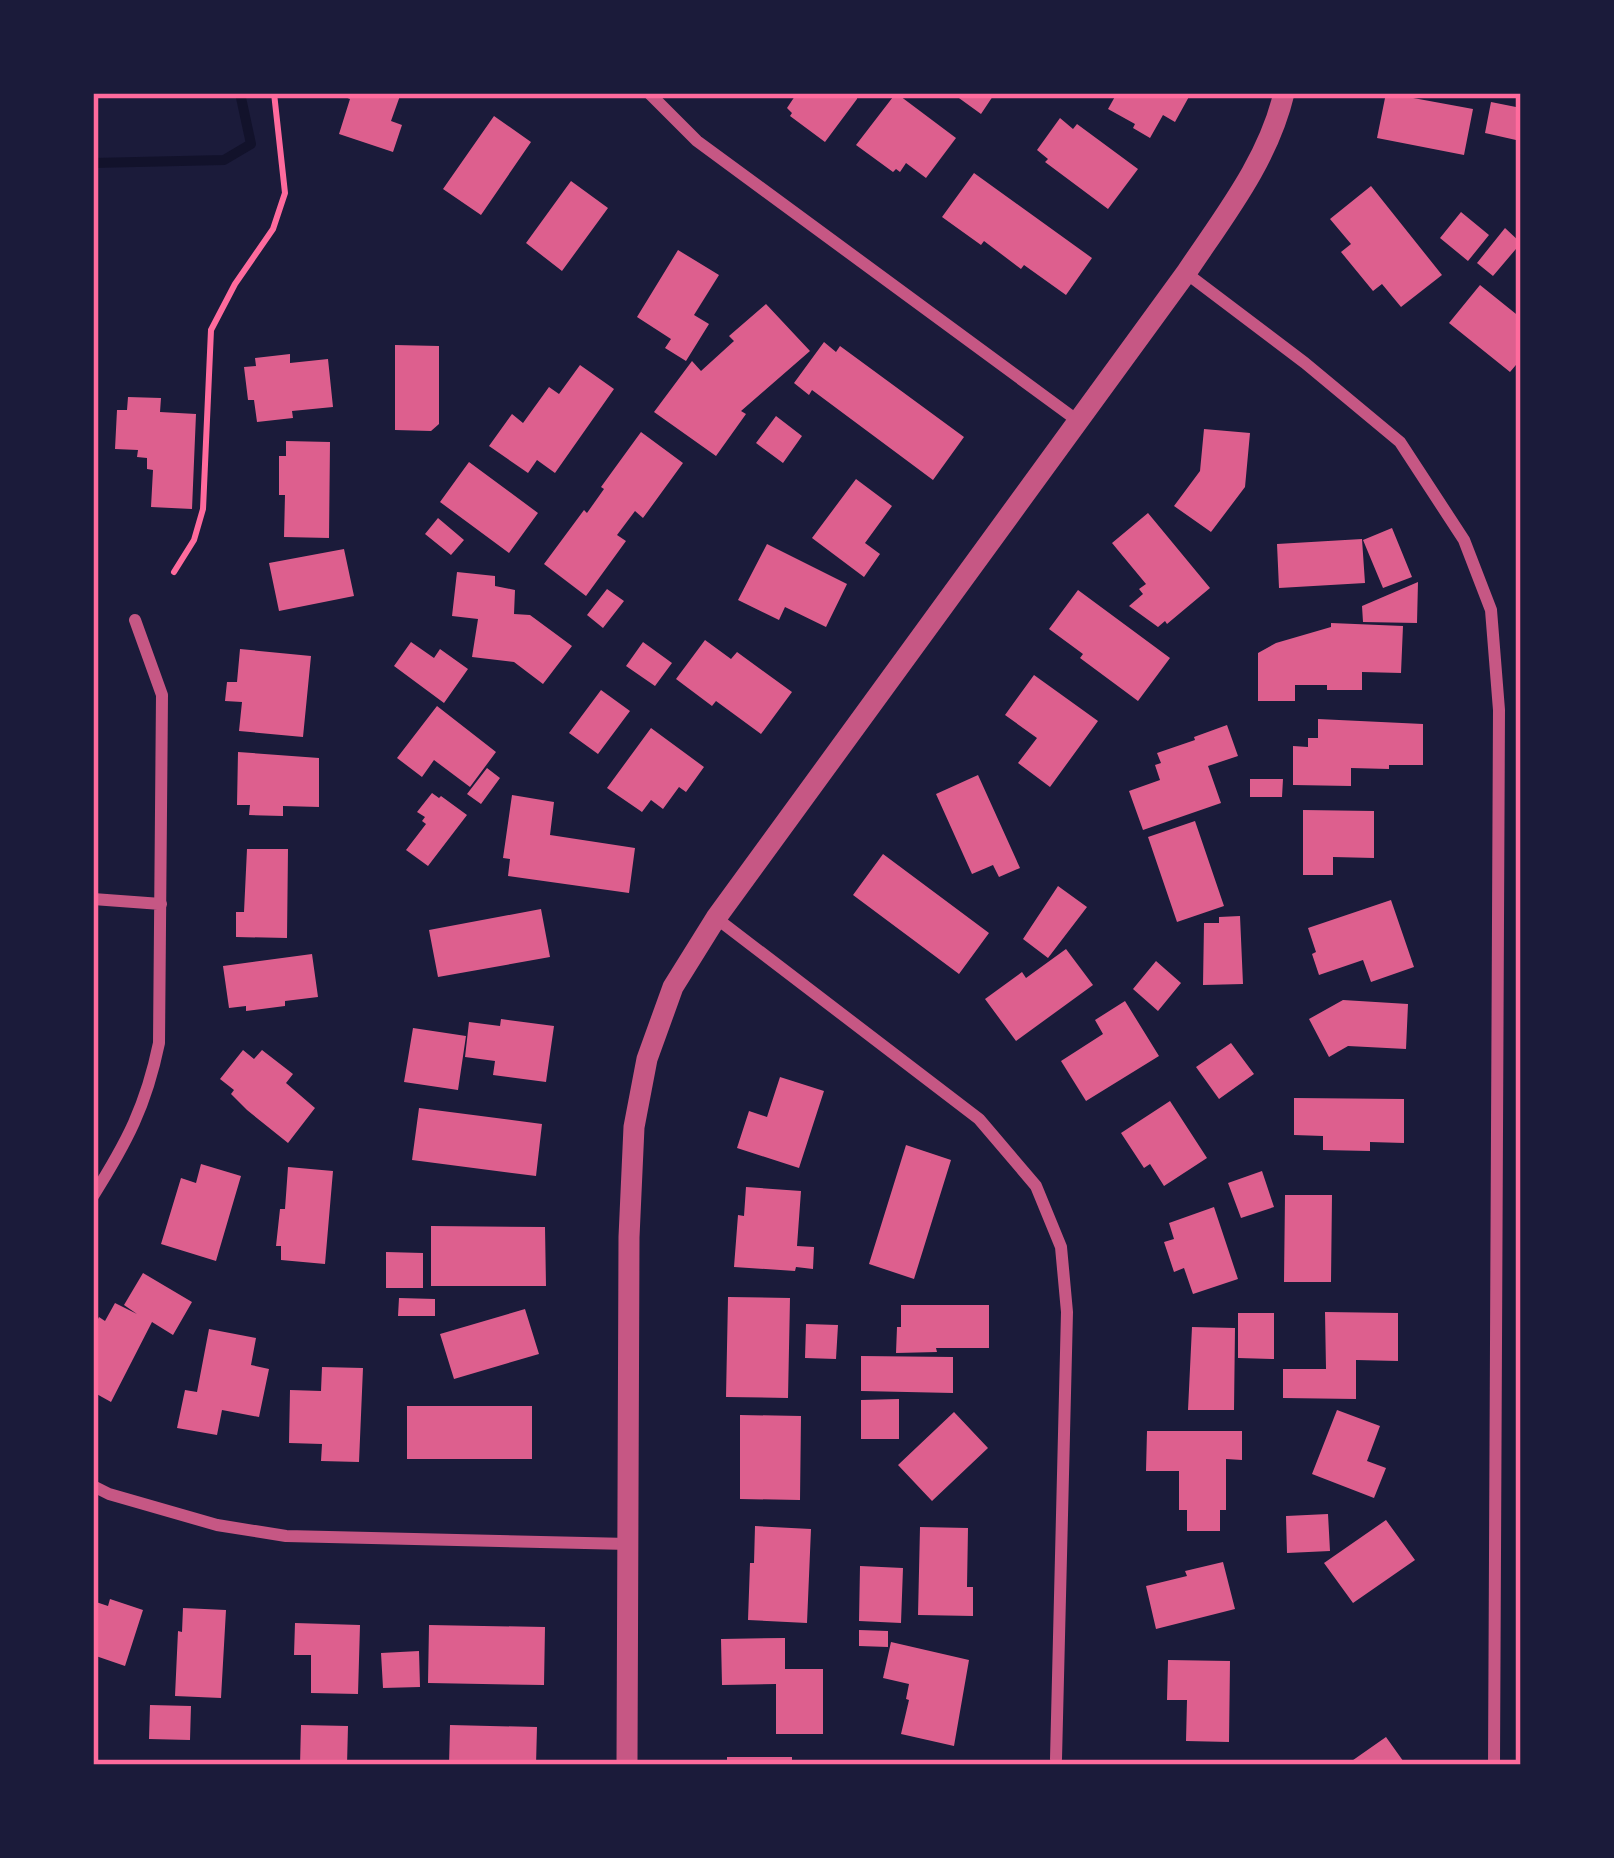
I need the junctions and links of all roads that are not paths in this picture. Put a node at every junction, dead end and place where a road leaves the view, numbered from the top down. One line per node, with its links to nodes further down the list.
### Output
1 (650, 93): 4 (street)
2 (1284, 93): 3 (street)
3 (1186, 273): 4 (street); 14 (street)
4 (1078, 421): 8 (street)
5 (135, 620): 7 (street)
6 (93, 898): 7 (street)
7 (161, 904): 9 (street)
8 (716, 918): 11 (street); 12 (street)
9 (93, 1196)
10 (93, 1486): 11 (street)
11 (629, 1544): 13 (street)
12 (1056, 1759)
13 (627, 1765)
14 (1494, 1765)

